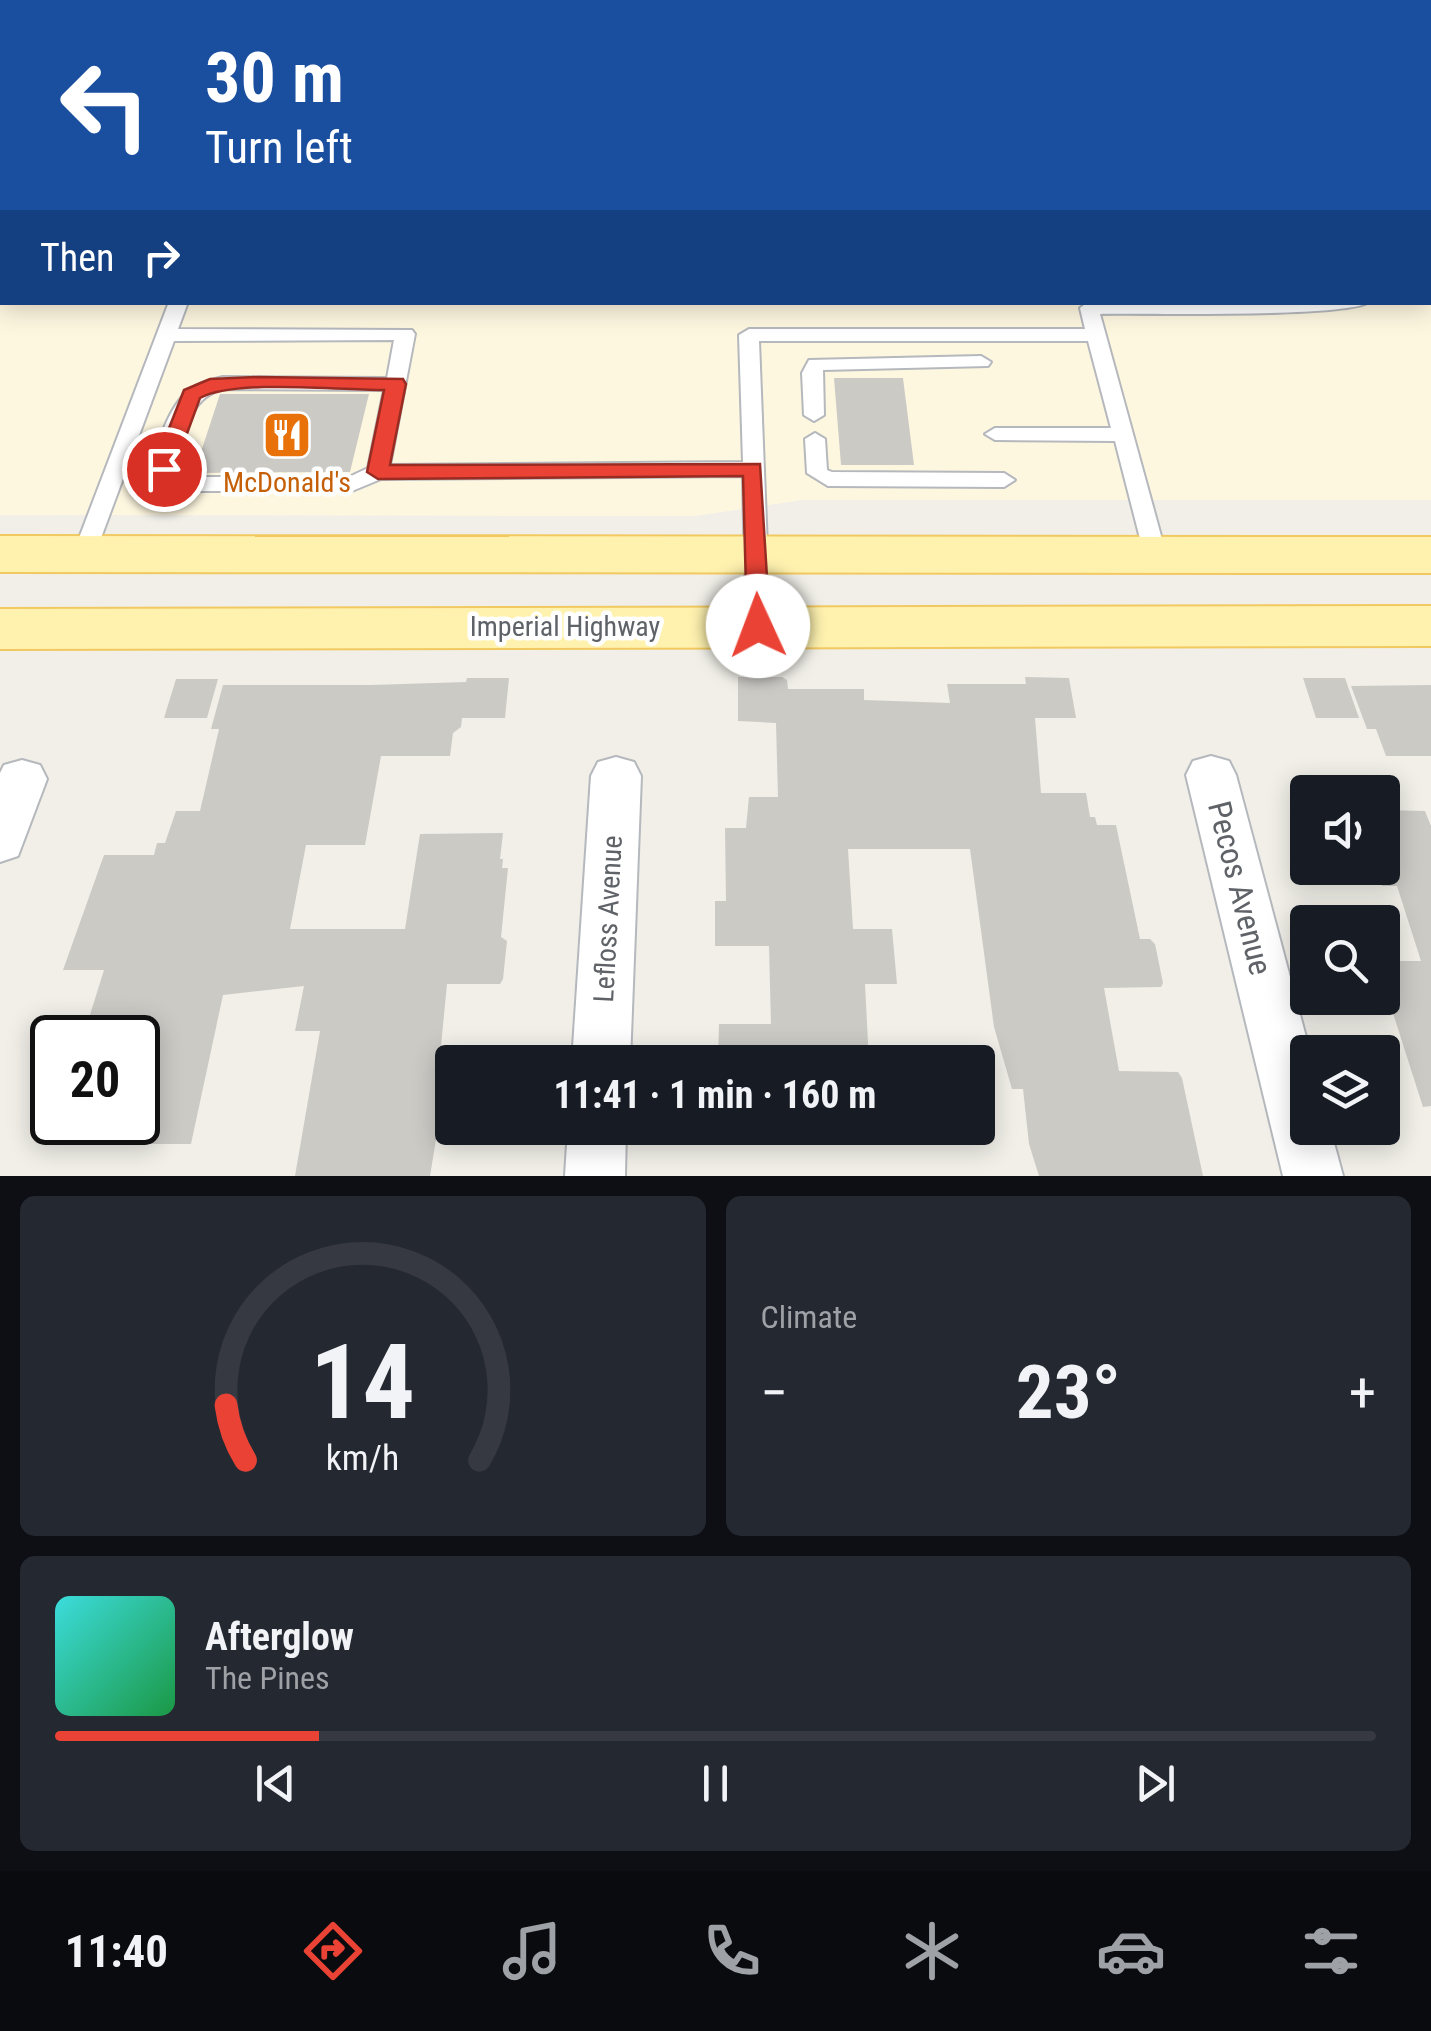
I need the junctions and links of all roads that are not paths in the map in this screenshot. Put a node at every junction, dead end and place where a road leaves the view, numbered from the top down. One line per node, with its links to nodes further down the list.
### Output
1 (178, 305): 3 (lane)
2 (1326, 305): 4 (lane)
3 (166, 335): 6 (lane); 15 (lane)
4 (1096, 335): 9 (lane); 11 (lane)
5 (981, 362): 7 (lane)
6 (396, 384): 12 (lane); 12 (lane)
7 (814, 415)
8 (995, 434): 9 (lane)
9 (1123, 434): 16 (lane)
10 (814, 439): 13 (lane)
11 (753, 469): 12 (lane); 17 (lane)
12 (378, 472)
13 (1004, 480)
14 (0, 554): 15 (main road)
15 (84, 554): 17 (main road)
16 (1155, 554): 17 (main road); 18 (main road)
17 (756, 555): 19 (lane)
18 (1431, 555)
19 (758, 626): 20 (main road, Imperial Highway); 21 (main road, Imperial Highway)
20 (1431, 626)
21 (0, 628)
22 (616, 776): 26 (street, Lefloss Avenue)
23 (1211, 776): 29 (street, Pecos Avenue)
24 (22, 779): 25 (street)
25 (0, 841)
26 (602, 1045)
27 (596, 1145): 28 (street)
28 (594, 1176)
29 (1313, 1176)

